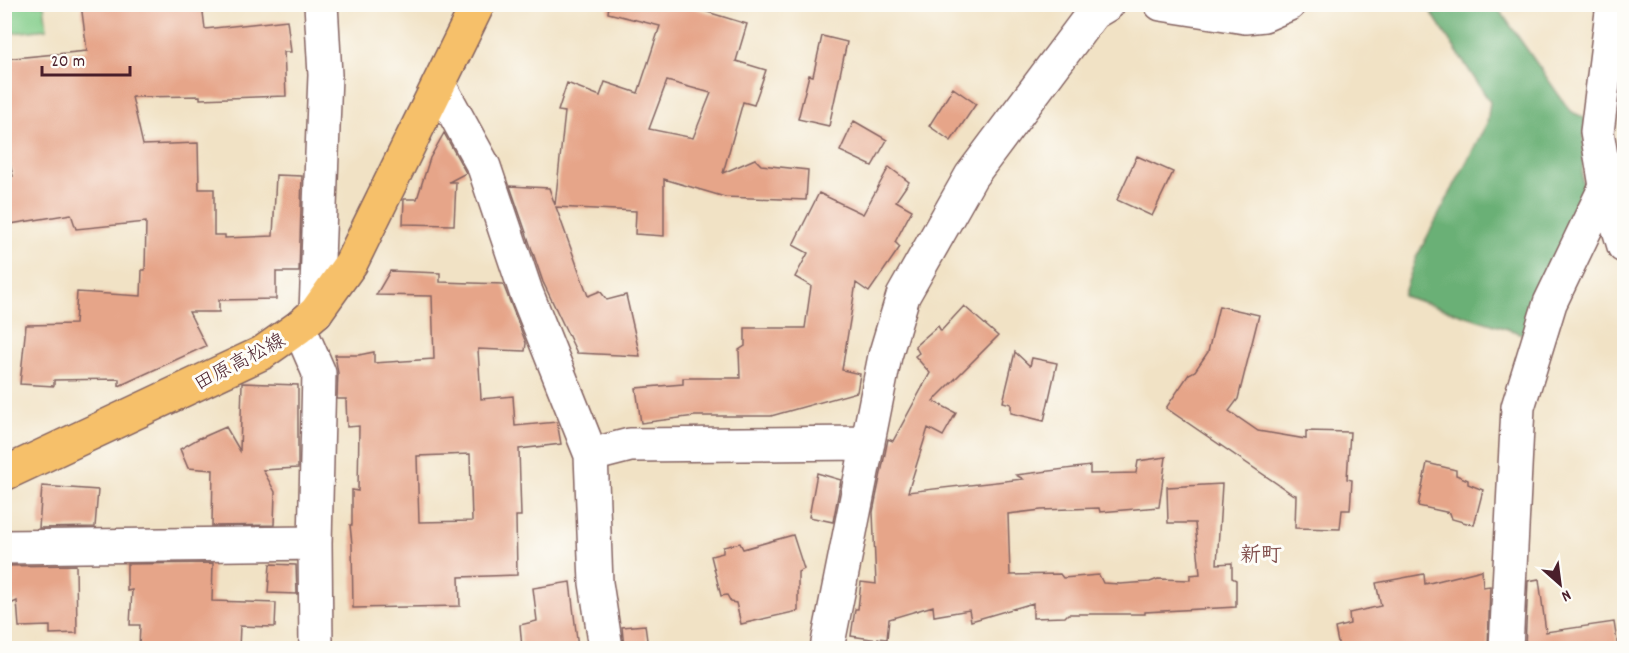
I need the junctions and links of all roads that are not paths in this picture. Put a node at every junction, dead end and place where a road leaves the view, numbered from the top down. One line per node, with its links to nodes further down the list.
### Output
1 (321, 4): 11 (street)
2 (478, 4): 8 (main road, 田原高松線)
3 (1108, 4): 12 (street)
4 (1161, 4): 7 (street)
5 (1289, 4): 7 (street)
6 (1613, 4): 9 (street)
7 (1219, 9)
8 (439, 85): 11 (main road, 田原高松線); 13 (street)
9 (1606, 186): 10 (street); 20 (street)
10 (1624, 246)
11 (308, 320): 14 (main road, 田原高松線); 15 (street)
12 (868, 443): 13 (street); 19 (street)
13 (591, 455): 18 (street)
14 (4, 474)
15 (315, 543): 16 (street); 17 (street)
16 (4, 547)
17 (316, 648)
18 (606, 648)
19 (827, 648)
20 (1506, 648)

